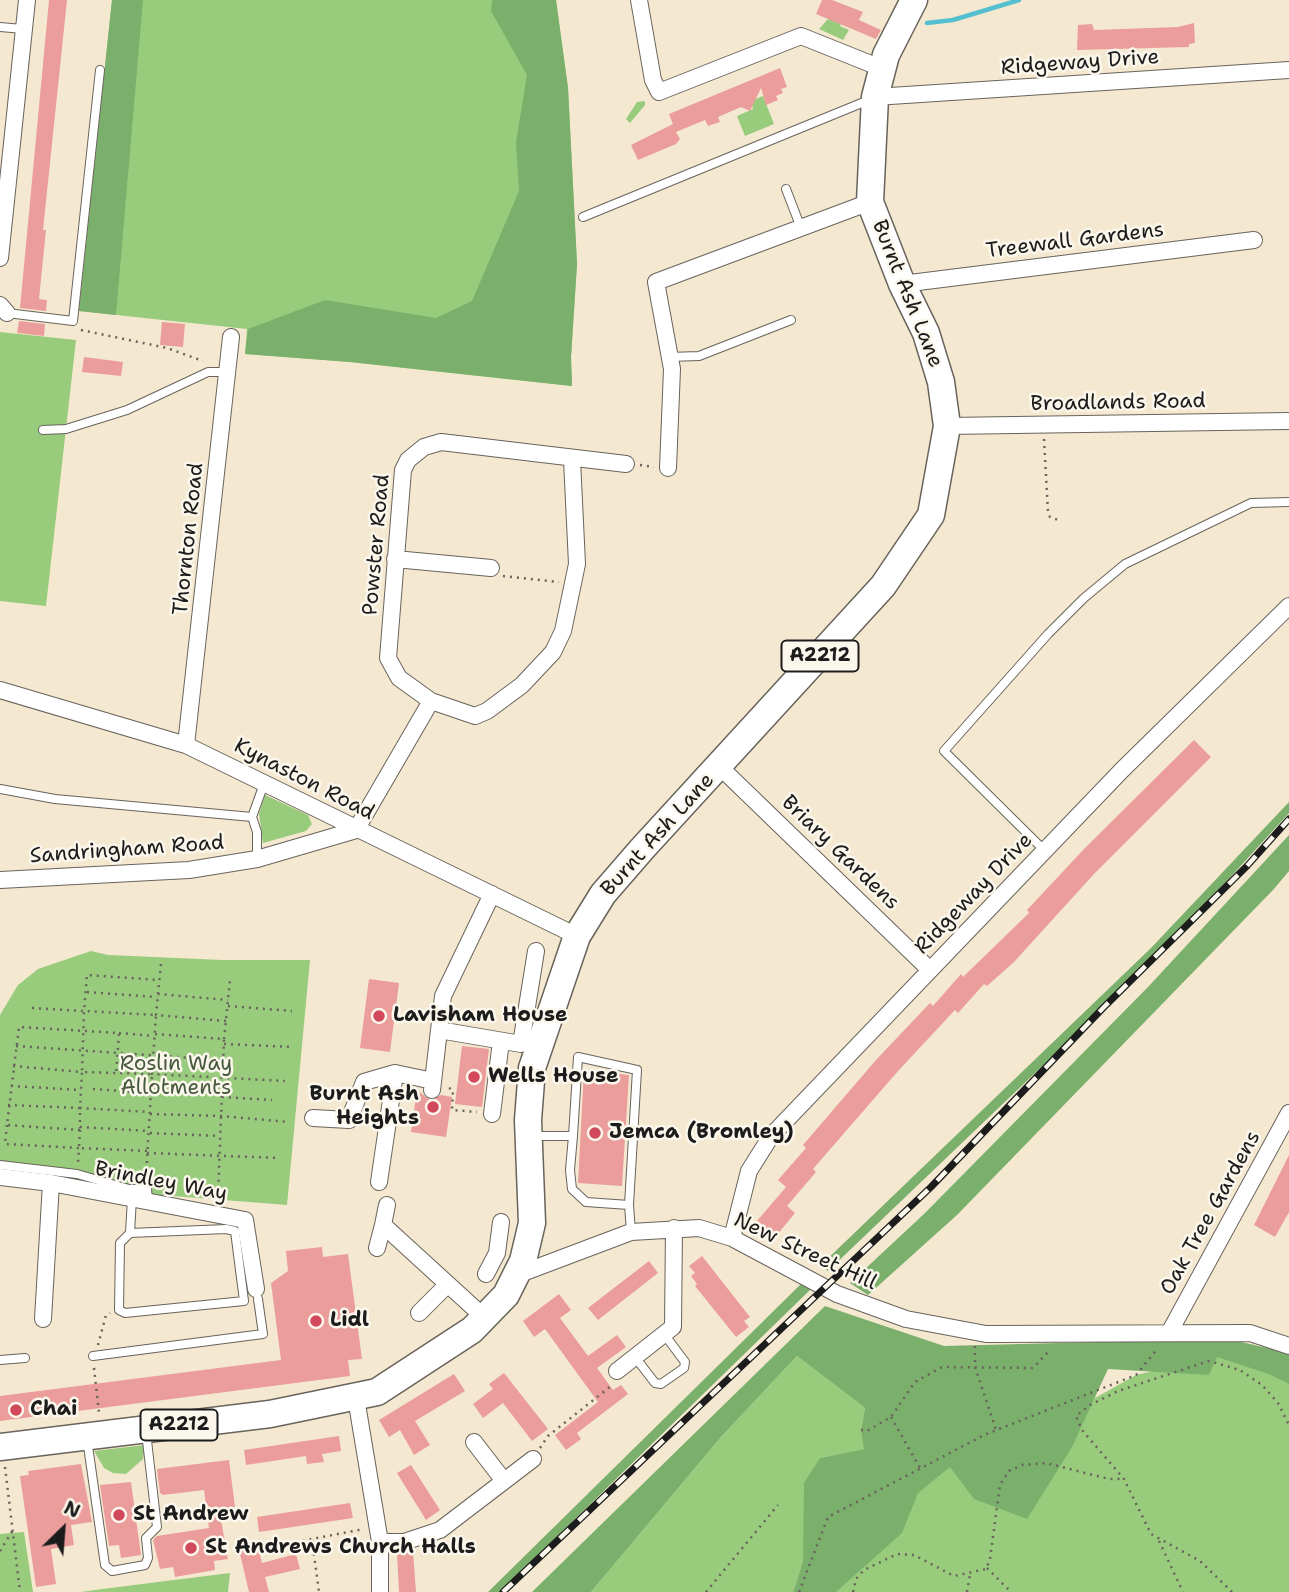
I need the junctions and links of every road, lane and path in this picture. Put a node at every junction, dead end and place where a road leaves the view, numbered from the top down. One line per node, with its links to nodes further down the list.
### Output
1 (27, 0): 5 (street)
2 (639, 0): 6 (street)
3 (914, 0): 6 (main road, Burnt Ash Lane / A2212)
4 (0, 27): 5 (lane)
5 (23, 29): 15 (street)
6 (881, 68): 9 (main road, Burnt Ash Lane / A2212)
7 (100, 70): 19 (lane)
8 (1289, 70): 9 (street, Ridgeway Drive)
9 (874, 97): 11 (main road, Burnt Ash Lane / A2212); 12 (lane)
10 (786, 188): 13 (lane)
11 (870, 202): 13 (street); 16 (main road, Burnt Ash Lane / A2212)
12 (583, 217)
13 (801, 228): 21 (street)
14 (1254, 240): 16 (street, Treewall Gardens)
15 (0, 258)
16 (901, 284): 25 (main road, Burnt Ash Lane / A2212)
17 (4, 309): 19 (lane)
18 (791, 320): 21 (lane)
19 (73, 321): 22 (path)
20 (231, 337): 22 (street, Thornton Road)
21 (669, 357): 29 (street)
22 (227, 372): 26 (lane); 38 (street, Thornton Road)
23 (1289, 421): 24 (street, Broadlands Road)
24 (1044, 425): 25 (street, Broadlands Road); 31 (path)
25 (947, 426): 39 (main road, Burnt Ash Lane / A2212)
26 (43, 430)
27 (572, 460): 28 (street, Powster Road); 32 (street, Powster Road); 34 (street, Powster Road)
28 (626, 464): 29 (path)
29 (668, 468)
30 (1289, 502): 44 (lane)
31 (1058, 520)
32 (395, 559): 33 (street); 37 (street, Powster Road)
33 (491, 568): 34 (path)
34 (573, 583): 37 (street, Powster Road)
35 (1289, 606): 44 (street, Ridgeway Drive)
36 (0, 690): 38 (street, Kynaston Road)
37 (431, 701): 43 (street)
38 (186, 745): 40 (street, Kynaston Road)
39 (720, 767): 48 (main road, Burnt Ash Lane / A2212); 51 (street, Briary Gardens)
40 (265, 782): 42 (lane); 43 (street, Kynaston Road)
41 (0, 789): 42 (lane)
42 (252, 817): 45 (lane)
43 (356, 830): 45 (street, Sandringham Road); 47 (street, Kynaston Road)
44 (1045, 851): 51 (street, Ridgeway Drive)
45 (257, 859): 46 (street, Sandringham Road)
46 (0, 880)
47 (492, 894): 48 (street, Kynaston Road); 64 (street)
48 (577, 936): 101 (main road, Burnt Ash Lane / A2212)
49 (536, 951): 68 (street)
50 (161, 964): 52 (path)
51 (930, 970): 121 (street, Ridgeway Drive)
52 (159, 979): 54 (path); 55 (path)
53 (230, 980): 56 (path)
54 (86, 992): 55 (path); 60 (path)
55 (158, 995): 56 (path); 61 (path)
56 (228, 1000): 57 (path)
57 (228, 1006): 59 (path); 62 (path)
58 (32, 1008): 60 (path)
59 (292, 1010)
60 (84, 1011): 61 (path); 63 (path)
61 (156, 1015): 62 (path); 66 (path)
62 (226, 1021): 67 (path)
63 (84, 1030): 65 (path); 69 (path); 71 (path)
64 (439, 1030): 68 (street); 83 (street)
65 (119, 1032): 66 (path); 72 (path)
66 (155, 1035): 67 (path); 73 (path)
67 (224, 1041): 70 (path); 74 (path)
68 (501, 1041): 93 (street)
69 (16, 1046): 71 (path); 75 (path)
70 (293, 1047)
71 (83, 1049): 72 (path); 76 (path)
72 (117, 1052): 73 (path); 77 (path)
73 (153, 1054): 74 (path); 79 (path)
74 (223, 1060): 80 (path)
75 (13, 1066): 76 (path); 82 (path)
76 (82, 1072): 77 (path); 85 (path)
77 (116, 1073): 79 (path)
78 (395, 1073): 83 (street); 95 (street); 110 (street)
79 (152, 1074): 80 (path); 86 (path)
80 (223, 1078): 81 (path); 87 (path)
81 (285, 1081)
82 (10, 1086): 85 (path); 89 (path)
83 (432, 1086): 93 (path)
84 (93, 1089): 86 (path)
85 (81, 1090): 90 (path)
86 (151, 1093): 91 (path)
87 (222, 1097): 88 (path); 94 (path)
88 (272, 1100)
89 (8, 1105): 90 (path); 97 (path)
90 (80, 1108): 91 (path); 98 (path)
91 (150, 1113): 94 (path); 99 (path)
92 (1289, 1113): 135 (street, Oak Tree Gardens)
93 (492, 1114)
94 (221, 1116): 96 (path); 100 (path)
95 (313, 1118)
96 (289, 1122)
97 (7, 1125): 98 (path); 103 (path)
98 (80, 1128): 99 (path); 103 (path)
99 (149, 1132): 100 (path); 104 (path)
100 (220, 1136): 105 (path)
101 (531, 1136): 102 (lane); 124 (main road, Burnt Ash Lane / A2212)
102 (573, 1136): 115 (lane); 115 (lane)
103 (79, 1148): 104 (path); 108 (path)
104 (147, 1152): 105 (path); 113 (path)
105 (219, 1156): 106 (path); 112 (path)
106 (279, 1158)
107 (0, 1165): 108 (lane)
108 (77, 1174): 113 (lane)
109 (0, 1177): 111 (street, Brindley Way)
110 (379, 1182)
111 (51, 1183): 113 (street, Brindley Way); 131 (street)
112 (194, 1194)
113 (142, 1196): 120 (lane); 127 (street, Brindley Way)
114 (387, 1205): 117 (street)
115 (629, 1205): 119 (lane)
116 (501, 1222): 123 (street)
117 (383, 1224): 122 (street); 126 (street)
118 (674, 1228): 119 (street, New Street Hill); 121 (street, New Street Hill); 136 (street)
119 (631, 1232): 124 (street, New Street Hill)
120 (130, 1233): 128 (lane); 129 (lane)
121 (732, 1238): 133 (street, New Street Hill)
122 (377, 1248)
123 (497, 1253): 124 (street); 125 (street)
124 (520, 1268): 132 (main road, Burnt Ash Lane / A2212)
125 (486, 1274)
126 (448, 1284): 130 (street); 132 (street)
127 (257, 1294): 128 (lane); 138 (lane)
128 (244, 1301): 129 (lane)
129 (119, 1310): 138 (path)
130 (419, 1313)
131 (43, 1319)
132 (486, 1319): 144 (main road, Burnt Ash Lane / A2212)
133 (975, 1332): 134 (street, New Street Hill); 142 (path)
134 (1067, 1332): 135 (street, New Street Hill); 142 (path)
135 (1169, 1333): 137 (street, New Street Hill); 149 (path)
136 (664, 1334): 139 (street); 139 (lane)
137 (1289, 1346)
138 (93, 1356): 150 (path)
139 (635, 1357): 143 (street)
140 (25, 1358): 141 (lane)
141 (0, 1360)
142 (975, 1367): 145 (path); 149 (path)
143 (617, 1371): 153 (path)
144 (356, 1398): 147 (main road, Burnt Ash Lane / A2212); 159 (street)
145 (891, 1417): 148 (path); 154 (path)
146 (1289, 1425): 155 (path)
147 (146, 1429): 150 (main road, Burnt Ash Lane / A2212); 150 (lane)
148 (861, 1430)
149 (996, 1430): 154 (path)
150 (95, 1435): 152 (main road, Burnt Ash Lane / A2212)
151 (474, 1441): 156 (street)
152 (1, 1447): 158 (path)
153 (534, 1459): 156 (street)
154 (920, 1468): 170 (path)
155 (1124, 1479): 161 (path); 164 (path)
156 (504, 1481): 159 (street)
157 (778, 1504): 169 (path)
158 (13, 1530): 163 (path); 166 (path)
159 (379, 1534): 160 (path); 168 (street)
160 (312, 1539): 162 (path); 167 (path)
161 (1159, 1540): 174 (path); 175 (path)
162 (275, 1546)
163 (0, 1551)
164 (987, 1568): 165 (path); 173 (path)
165 (970, 1575): 171 (path); 172 (path)
166 (20, 1592)
167 (319, 1592)
168 (380, 1592)
169 (706, 1592)
170 (799, 1592)
171 (853, 1592)
172 (967, 1592)
173 (1011, 1592)
174 (1183, 1592)
175 (1232, 1592)

